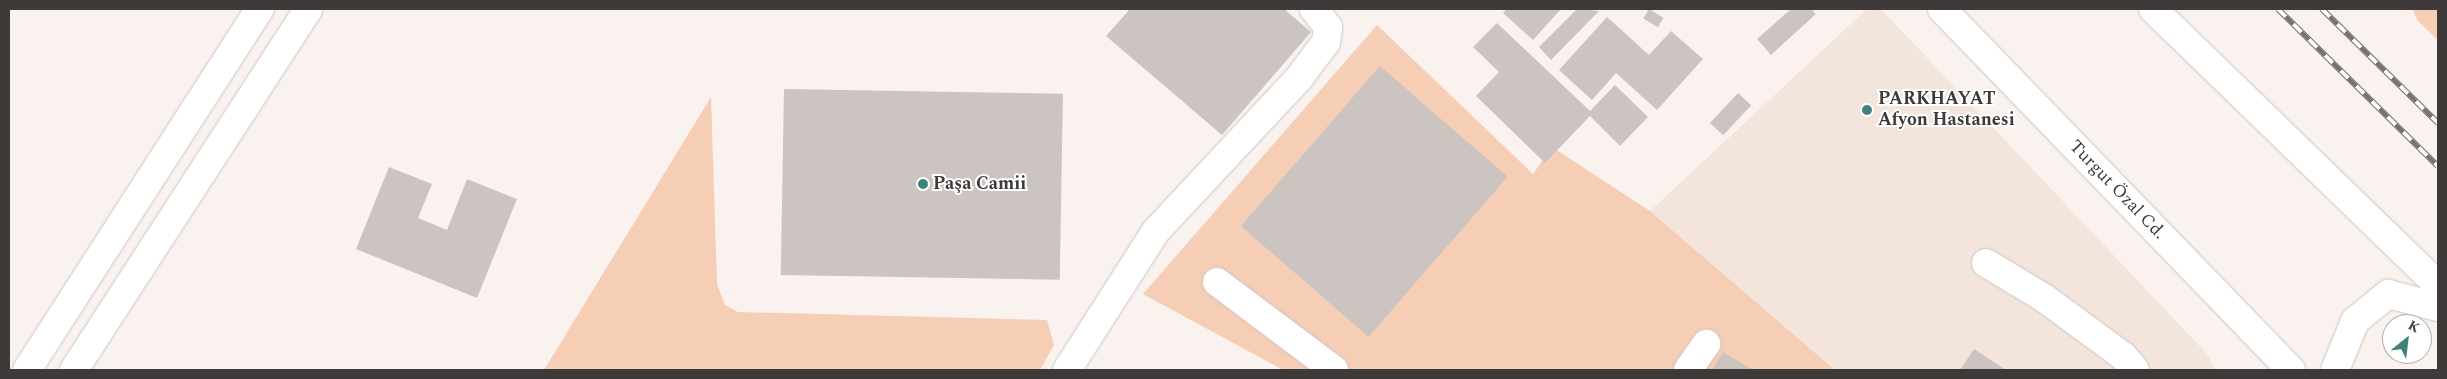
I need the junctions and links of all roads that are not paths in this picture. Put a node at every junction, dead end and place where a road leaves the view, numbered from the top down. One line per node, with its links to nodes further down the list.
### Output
1 (260, 9): 11 (main road)
2 (308, 9): 12 (main road)
3 (1314, 9): 13 (main road)
4 (1942, 9): 17 (main road, Turgut Özal Cd.)
5 (2153, 9): 8 (main road)
6 (1986, 263): 16 (main road)
7 (1217, 282): 14 (main road)
8 (2438, 285)
9 (2438, 307): 18 (main road)
10 (1706, 344): 15 (main road)
11 (27, 370)
12 (74, 370)
13 (1067, 370)
14 (1334, 370)
15 (1688, 370)
16 (2135, 370)
17 (2291, 370)
18 (2335, 370)

